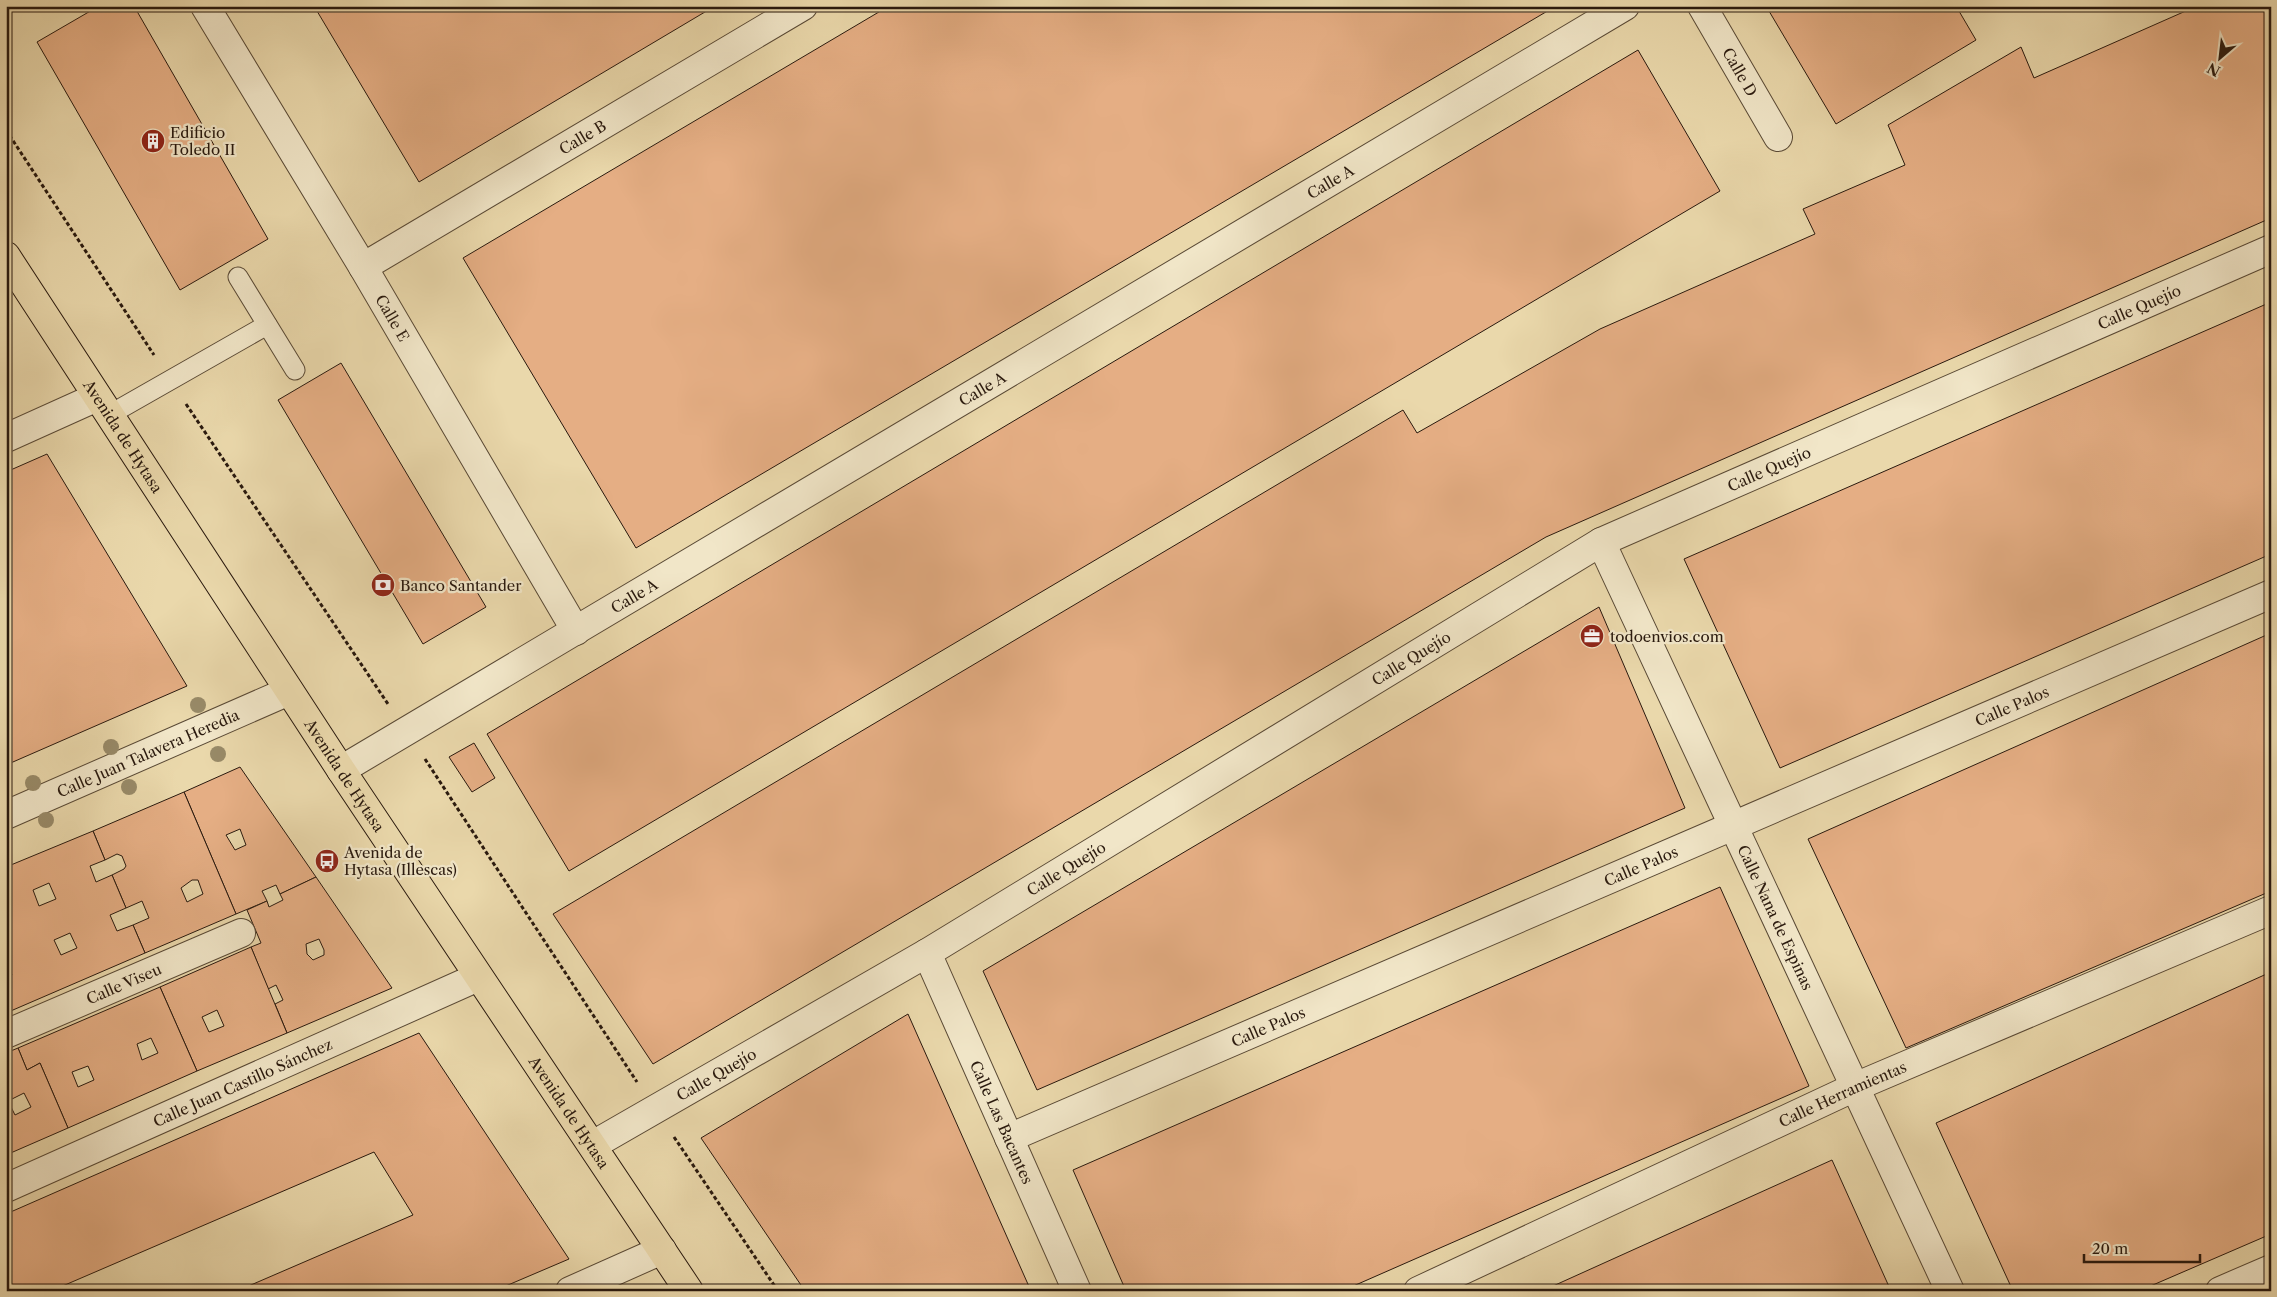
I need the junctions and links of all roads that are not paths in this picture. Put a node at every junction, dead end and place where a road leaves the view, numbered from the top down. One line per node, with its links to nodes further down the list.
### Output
1 (206, 6): 8 (street, Calle E)
2 (802, 6): 8 (street, Calle B)
3 (1624, 6): 16 (street, Calle A)
4 (1702, 6): 5 (street, Calle D)
5 (1778, 137)
6 (2271, 249): 14 (street, Calle Quejío)
7 (6, 256): 12 (main road, Avenida de Hytasa)
8 (363, 268): 16 (street, Calle E)
9 (238, 277): 10 (lane)
10 (267, 325): 11 (lane); 12 (lane)
11 (295, 370)
12 (103, 406): 13 (street); 17 (main road, Avenida de Hytasa)
13 (6, 438)
14 (1602, 542): 20 (street, Calle Nana de Espinas); 23 (street, Calle Quejío)
15 (2271, 594): 20 (street, Calle Palos)
16 (576, 631): 18 (street, Calle A)
17 (289, 691): 18 (main road, Avenida de Hytasa); 19 (street, Calle Juan Talavera Heredia)
18 (341, 770): 24 (main road, Avenida de Hytasa)
19 (6, 815)
20 (1733, 826): 26 (street, Calle Nana de Espinas); 27 (street, Calle Palos)
21 (2271, 910): 26 (street, Calle Herramientas)
22 (241, 933): 25 (street, Calle Viseu)
23 (927, 953): 27 (street, Calle Las Bacantes); 28 (street, Calle Quejío)
24 (478, 977): 28 (main road, Avenida de Hytasa); 29 (street, Calle Juan Castillo Sánchez)
25 (6, 1034)
26 (1855, 1087): 35 (street, Calle Herramientas); 36 (street, Calle Nana de Espinas)
27 (1009, 1138): 34 (street, Calle Las Bacantes)
28 (592, 1145): 30 (main road, Avenida de Hytasa)
29 (6, 1188)
30 (662, 1250): 32 (street); 33 (main road, Avenida de Hytasa)
31 (2271, 1269): 37 (street)
32 (570, 1291)
33 (689, 1291)
34 (1077, 1291)
35 (1418, 1291)
36 (1950, 1291)
37 (2220, 1291)

